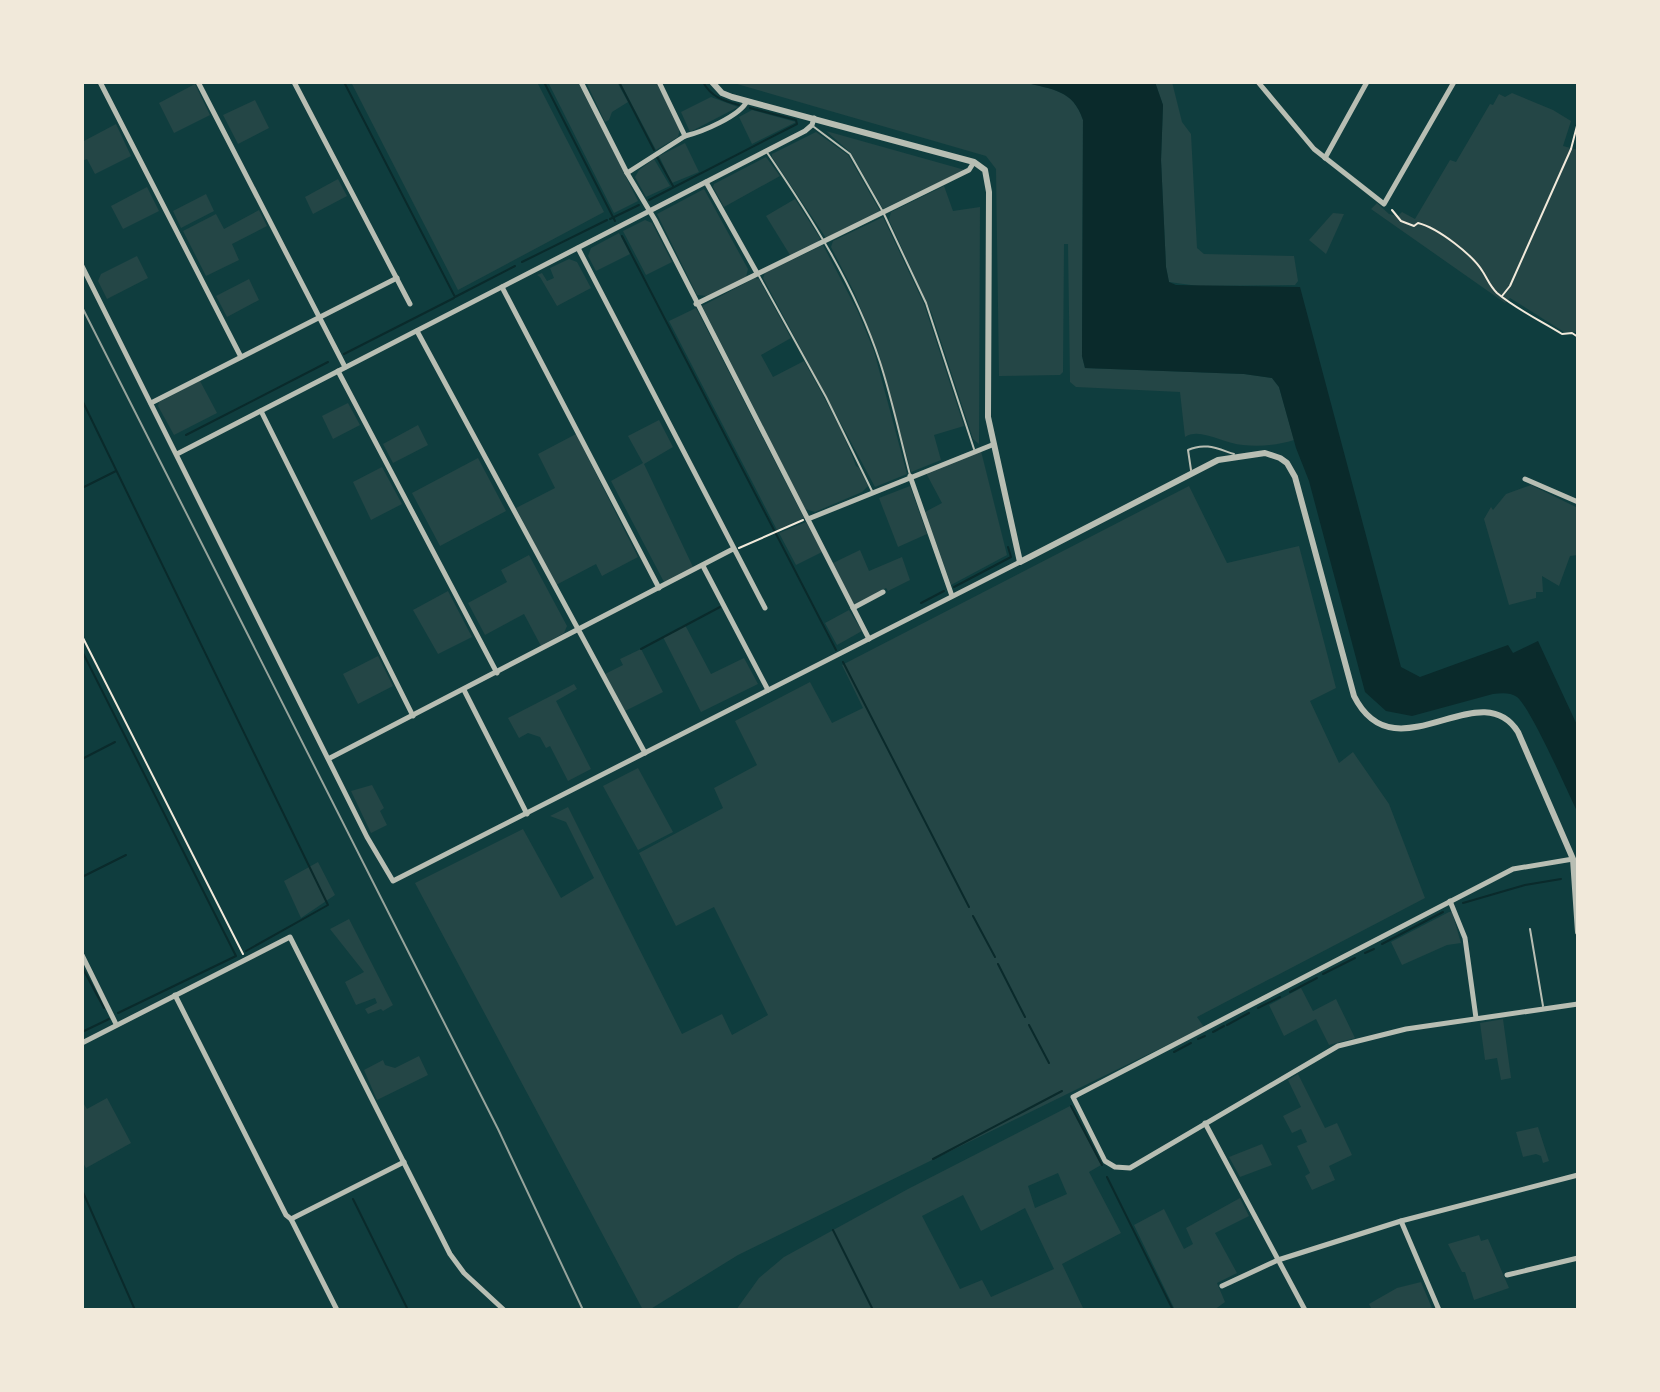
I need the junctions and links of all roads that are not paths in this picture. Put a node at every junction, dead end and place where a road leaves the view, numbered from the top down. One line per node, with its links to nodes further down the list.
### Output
1 (100, 82): 30 (street)
2 (198, 82): 28 (street)
3 (294, 82): 24 (street)
4 (581, 82): 16 (street)
5 (659, 82): 12 (street)
6 (712, 82): 10 (street)
7 (1258, 82): 14 (street)
8 (1367, 82): 14 (street)
9 (1454, 82): 14 (street)
10 (747, 101): 11 (street); 12 (street)
11 (813, 122): 13 (street); 15 (street); 19 (lane)
12 (685, 136): 16 (street)
13 (766, 151): 17 (street); 20 (lane)
14 (1325, 158)
15 (974, 162): 19 (street); 35 (street)
16 (627, 173): 18 (street)
17 (706, 182): 18 (street); 23 (street)
18 (648, 212): 21 (street); 27 (street)
19 (883, 212): 20 (street); 36 (lane)
20 (826, 242): 23 (street); 40 (lane)
21 (578, 248): 25 (street); 45 (street)
22 (82, 266): 33 (street)
23 (757, 273): 27 (street); 42 (lane)
24 (397, 278): 26 (street); 28 (street)
25 (502, 287): 29 (street); 48 (street)
26 (410, 304)
27 (696, 304): 44 (street)
28 (320, 318): 30 (street); 31 (street)
29 (417, 331): 31 (street); 53 (street)
30 (241, 357): 33 (street)
31 (345, 367): 32 (street)
32 (338, 371): 34 (street); 55 (street)
33 (151, 403): 37 (street)
34 (261, 411): 37 (street); 58 (street)
35 (992, 445): 36 (street); 46 (street)
36 (974, 450): 40 (street)
37 (177, 454): 60 (street)
38 (1239, 456): 39 (street); 39 (lane); 62 (street)
39 (1191, 471): 46 (street)
40 (910, 476): 42 (street); 50 (street)
41 (1525, 479): 43 (street)
42 (872, 491): 44 (street)
43 (1578, 502)
44 (808, 519): 52 (street)
45 (733, 549): 47 (street); 51 (street)
46 (1020, 562): 50 (street)
47 (703, 566): 48 (street); 57 (street)
48 (659, 588): 53 (street)
49 (883, 592): 52 (street)
50 (952, 596): 54 (street)
51 (765, 608)
52 (853, 608): 54 (street)
53 (577, 631): 55 (street); 59 (street)
54 (869, 639): 57 (street)
55 (497, 673): 56 (street)
56 (464, 690): 58 (street); 61 (street)
57 (768, 690): 59 (street)
58 (413, 716): 60 (street)
59 (645, 753): 61 (street)
60 (330, 758): 61 (street)
61 (527, 814)
62 (1575, 859): 63 (street); 65 (street)
63 (1450, 901): 70 (street); 73 (street)
64 (1530, 929): 69 (lane)
65 (1578, 932)
66 (82, 955): 71 (street)
67 (175, 995): 71 (street); 74 (street); 76 (street)
68 (1578, 1004): 69 (street)
69 (1543, 1008): 70 (street)
70 (1476, 1018): 73 (street)
71 (116, 1024): 72 (street)
72 (82, 1043)
73 (1205, 1123): 79 (street)
74 (404, 1162): 76 (street); 83 (street)
75 (1578, 1175): 77 (street)
76 (291, 1219): 82 (street)
77 (1401, 1221): 79 (street); 85 (street)
78 (1578, 1258): 80 (street)
79 (1278, 1260): 81 (street); 84 (street)
80 (1507, 1275)
81 (1222, 1286)
82 (337, 1310)
83 (504, 1310)
84 (1305, 1310)
85 (1439, 1310)

